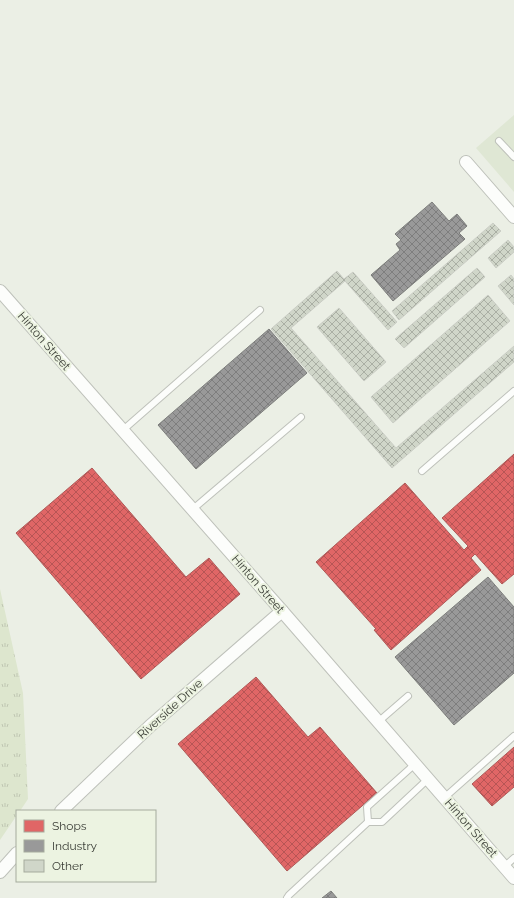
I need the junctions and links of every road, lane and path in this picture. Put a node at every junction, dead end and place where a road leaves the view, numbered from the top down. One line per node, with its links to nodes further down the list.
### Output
1 (499, 141): 2 (lane)
2 (514, 157)
3 (464, 160): 4 (street)
4 (514, 218)
5 (0, 291): 9 (street, Hinton Street)
6 (260, 310): 9 (lane)
7 (514, 391): 10 (lane)
8 (301, 417): 11 (lane)
9 (123, 430): 11 (street, Hinton Street)
10 (422, 471)
11 (193, 509): 12 (street, Hinton Street)
12 (282, 611): 14 (street, Hinton Street); 19 (street, Riverside Drive)
13 (408, 696): 14 (lane)
14 (378, 722): 16 (street, Hinton Street)
15 (514, 736): 18 (lane)
16 (416, 764): 17 (street, Hinton Street); 20 (lane)
17 (428, 779): 18 (street, Hinton Street); 20 (lane)
18 (444, 798): 23 (street, Hinton Street)
19 (62, 810)
20 (368, 822): 26 (lane)
21 (16, 853): 24 (street)
22 (514, 858): 23 (lane)
23 (504, 867): 25 (street, Hinton Street)
24 (0, 872)
25 (514, 878)
26 (287, 898)

